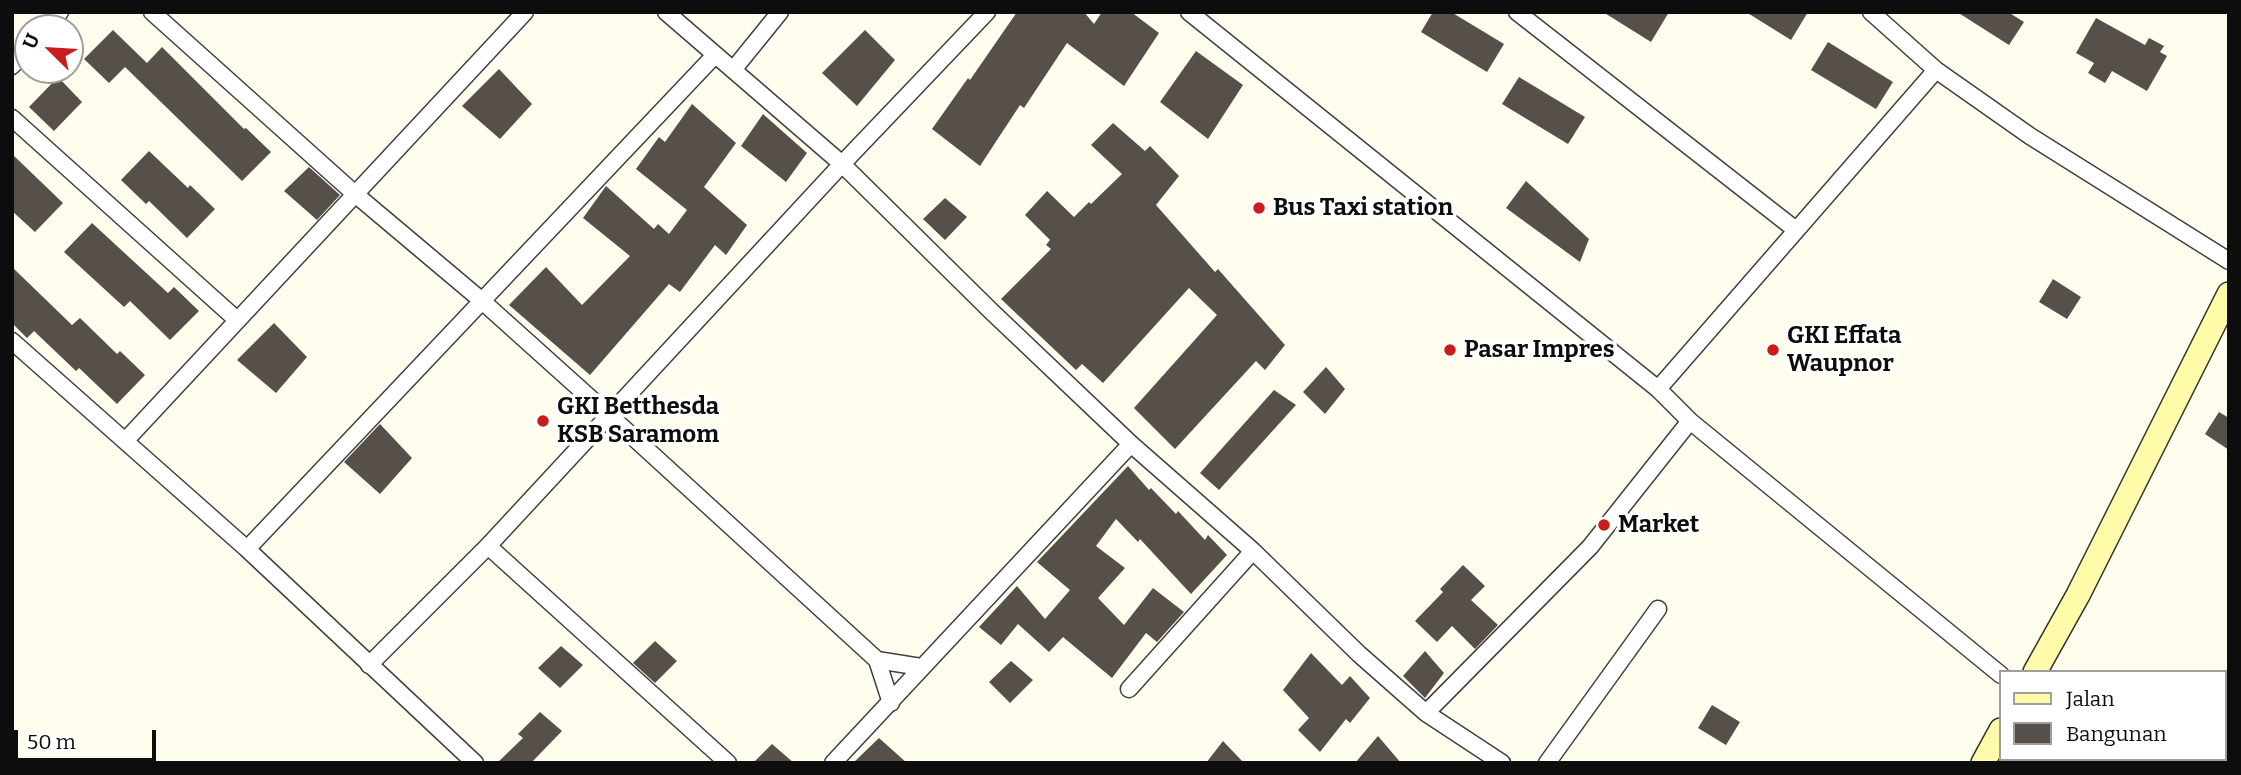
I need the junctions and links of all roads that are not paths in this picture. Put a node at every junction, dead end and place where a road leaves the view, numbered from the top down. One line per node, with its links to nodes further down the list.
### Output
1 (152, 12): 14 (street)
2 (525, 12): 14 (street)
3 (666, 12): 9 (street)
4 (780, 12): 10 (street)
5 (987, 12): 13 (street)
6 (1189, 12): 21 (street)
7 (1517, 12): 15 (street)
8 (1878, 15): 11 (street)
9 (715, 55): 10 (street); 18 (street)
10 (733, 70): 13 (street)
11 (1936, 70): 15 (street); 16 (street)
12 (12, 118): 19 (street)
13 (842, 164): 22 (street); 25 (street)
14 (355, 194): 18 (street); 19 (street)
15 (1796, 230): 21 (street)
16 (2229, 261)
17 (2229, 293): 33 (main road)
18 (481, 300): 22 (street); 27 (street)
19 (237, 320): 24 (street)
20 (12, 341): 24 (street)
21 (1658, 389): 23 (street)
22 (609, 415): 26 (street); 30 (street)
23 (1690, 421): 34 (street); 37 (street)
24 (126, 440): 27 (street)
25 (1131, 444): 28 (street); 32 (street)
26 (488, 546): 31 (street); 40 (street)
27 (247, 549): 31 (street)
28 (1253, 551): 35 (street); 37 (street)
29 (1658, 609): 43 (street)
30 (877, 660): 32 (street); 36 (street)
31 (369, 665): 39 (street)
32 (921, 667): 36 (street)
33 (2036, 670)
34 (2000, 674)
35 (1129, 689)
36 (891, 703): 41 (street)
37 (1426, 713): 42 (street)
38 (2000, 732): 44 (main road)
39 (475, 763)
40 (728, 763)
41 (832, 763)
42 (1502, 763)
43 (1547, 763)
44 (1983, 763)

